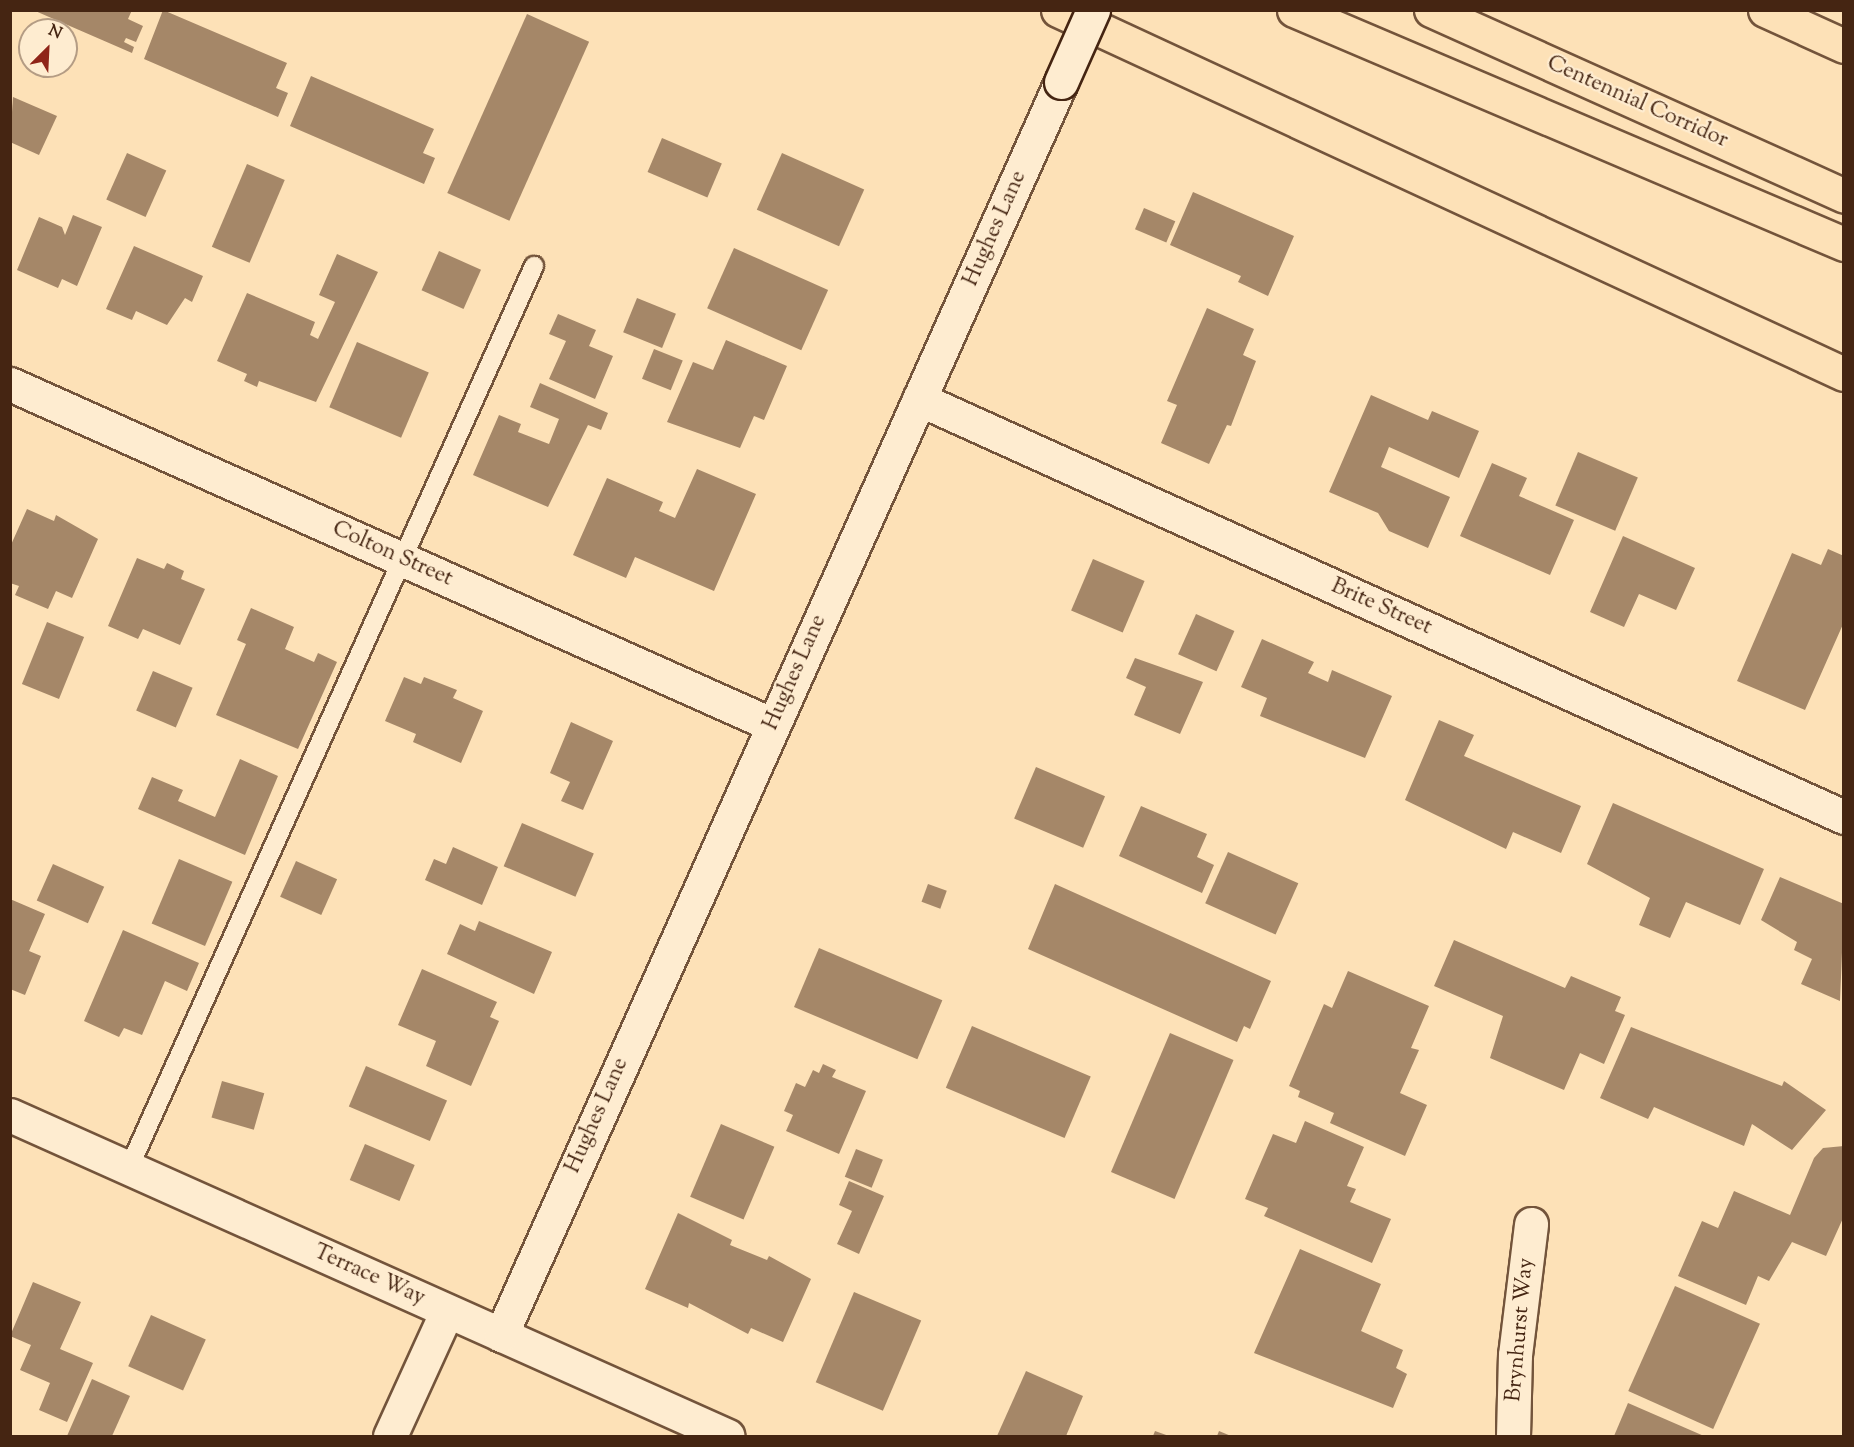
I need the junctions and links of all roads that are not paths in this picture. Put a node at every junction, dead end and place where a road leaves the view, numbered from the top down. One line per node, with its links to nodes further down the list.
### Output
1 (1058, 10): 10 (highway)
2 (1093, 10): 12 (street, Hughes Lane, bridge)
3 (1294, 10): 8 (highway)
4 (1431, 10): 7 (highway, Centennial Corridor)
5 (1765, 10): 6 (highway)
6 (1844, 46)
7 (1844, 196)
8 (1844, 244)
9 (534, 266): 13 (lane)
10 (1844, 374)
11 (10, 384): 13 (street, Colton Street)
12 (919, 399): 14 (street, Hughes Lane); 15 (street, Brite Street)
13 (403, 560): 14 (street, Colton Street); 17 (lane)
14 (773, 725): 20 (street, Hughes Lane)
15 (1844, 817)
16 (10, 1115): 17 (street, Terrace Way)
17 (129, 1168): 19 (street, Terrace Way)
18 (1531, 1224): 23 (street, Brynhurst Way)
19 (447, 1311): 20 (street, Terrace Way); 21 (street)
20 (501, 1335): 22 (street, Terrace Way)
21 (390, 1437)
22 (728, 1437)
23 (1513, 1437)

